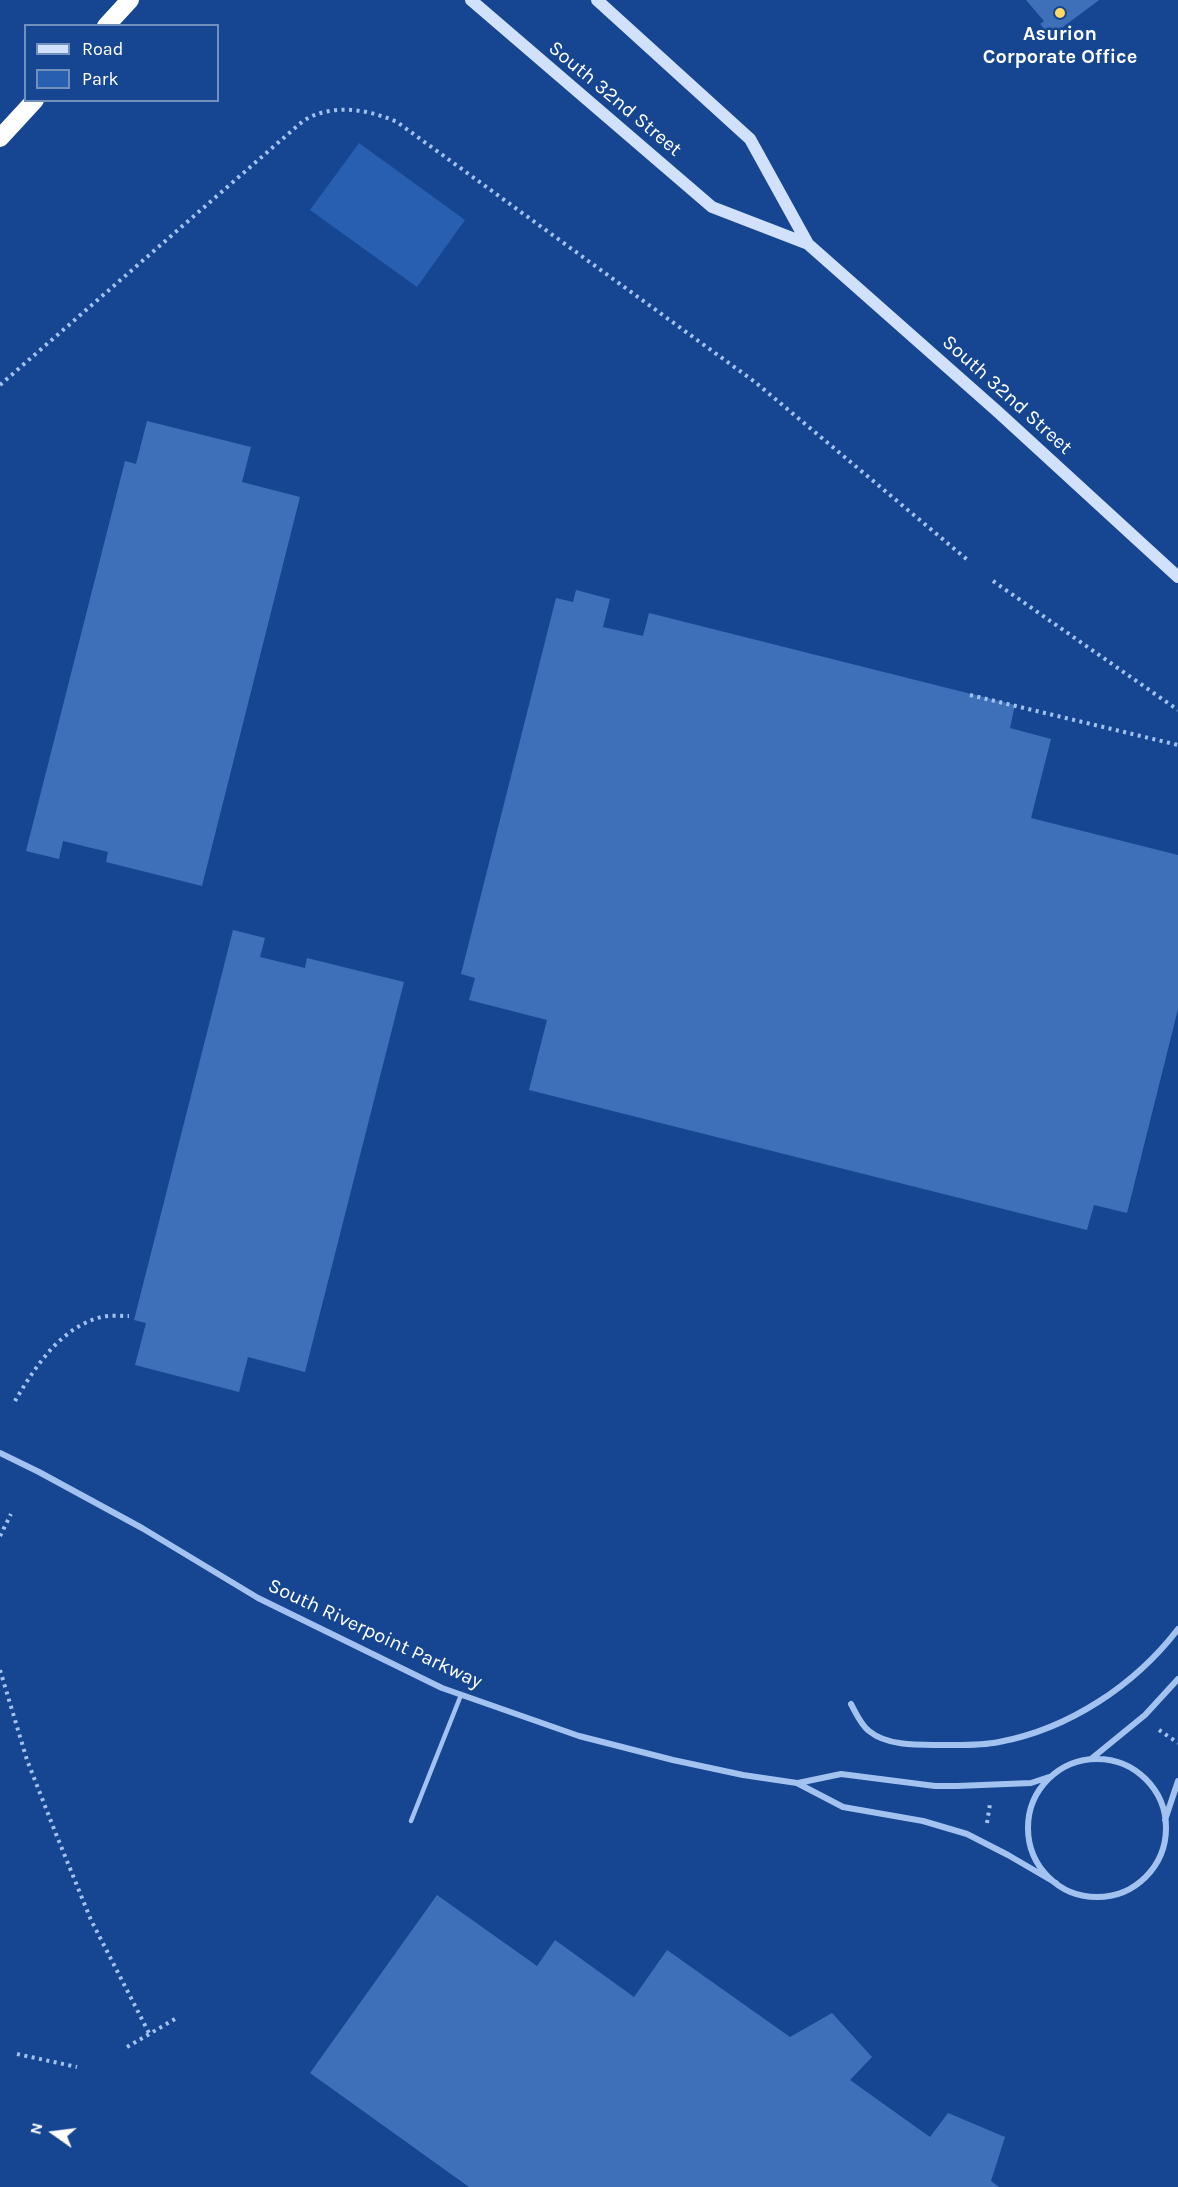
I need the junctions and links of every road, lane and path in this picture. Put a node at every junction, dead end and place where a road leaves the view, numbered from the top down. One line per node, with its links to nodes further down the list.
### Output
1 (130, 0): 4 (highway)
2 (471, 0): 7 (main road, South 32nd Street)
3 (597, 0): 7 (main road, South 32nd Street)
4 (108, 24)
5 (33, 102): 6 (highway)
6 (0, 138)
7 (808, 244): 10 (main road, South 32nd Street)
8 (0, 385): 9 (path)
9 (970, 561)
10 (1178, 577)
11 (993, 581): 13 (path)
12 (970, 695): 14 (path)
13 (1178, 710)
14 (1178, 745)
15 (129, 1316): 16 (path)
16 (15, 1401)
17 (0, 1453): 23 (street, South Riverpoint Parkway)
18 (11, 1514): 19 (path)
19 (0, 1536)
20 (1178, 1629): 24 (street)
21 (0, 1670): 37 (path)
22 (1178, 1678): 27 (street)
23 (461, 1695): 30 (street, South Riverpoint Parkway); 32 (lane)
24 (851, 1704)
25 (1155, 1726): 26 (path)
26 (1178, 1743)
27 (1091, 1759): 28 (street); 33 (street)
28 (1051, 1776): 30 (street, South Riverpoint Parkway); 35 (street)
29 (1178, 1781): 33 (street)
30 (797, 1783): 35 (street, South Riverpoint Parkway)
31 (990, 1797): 34 (path)
32 (411, 1821)
33 (1165, 1821): 35 (street)
34 (986, 1827)
35 (1056, 1883)
36 (175, 2019): 37 (path)
37 (149, 2032): 38 (path)
38 (127, 2047)
39 (17, 2054): 40 (path)
40 (77, 2067)

